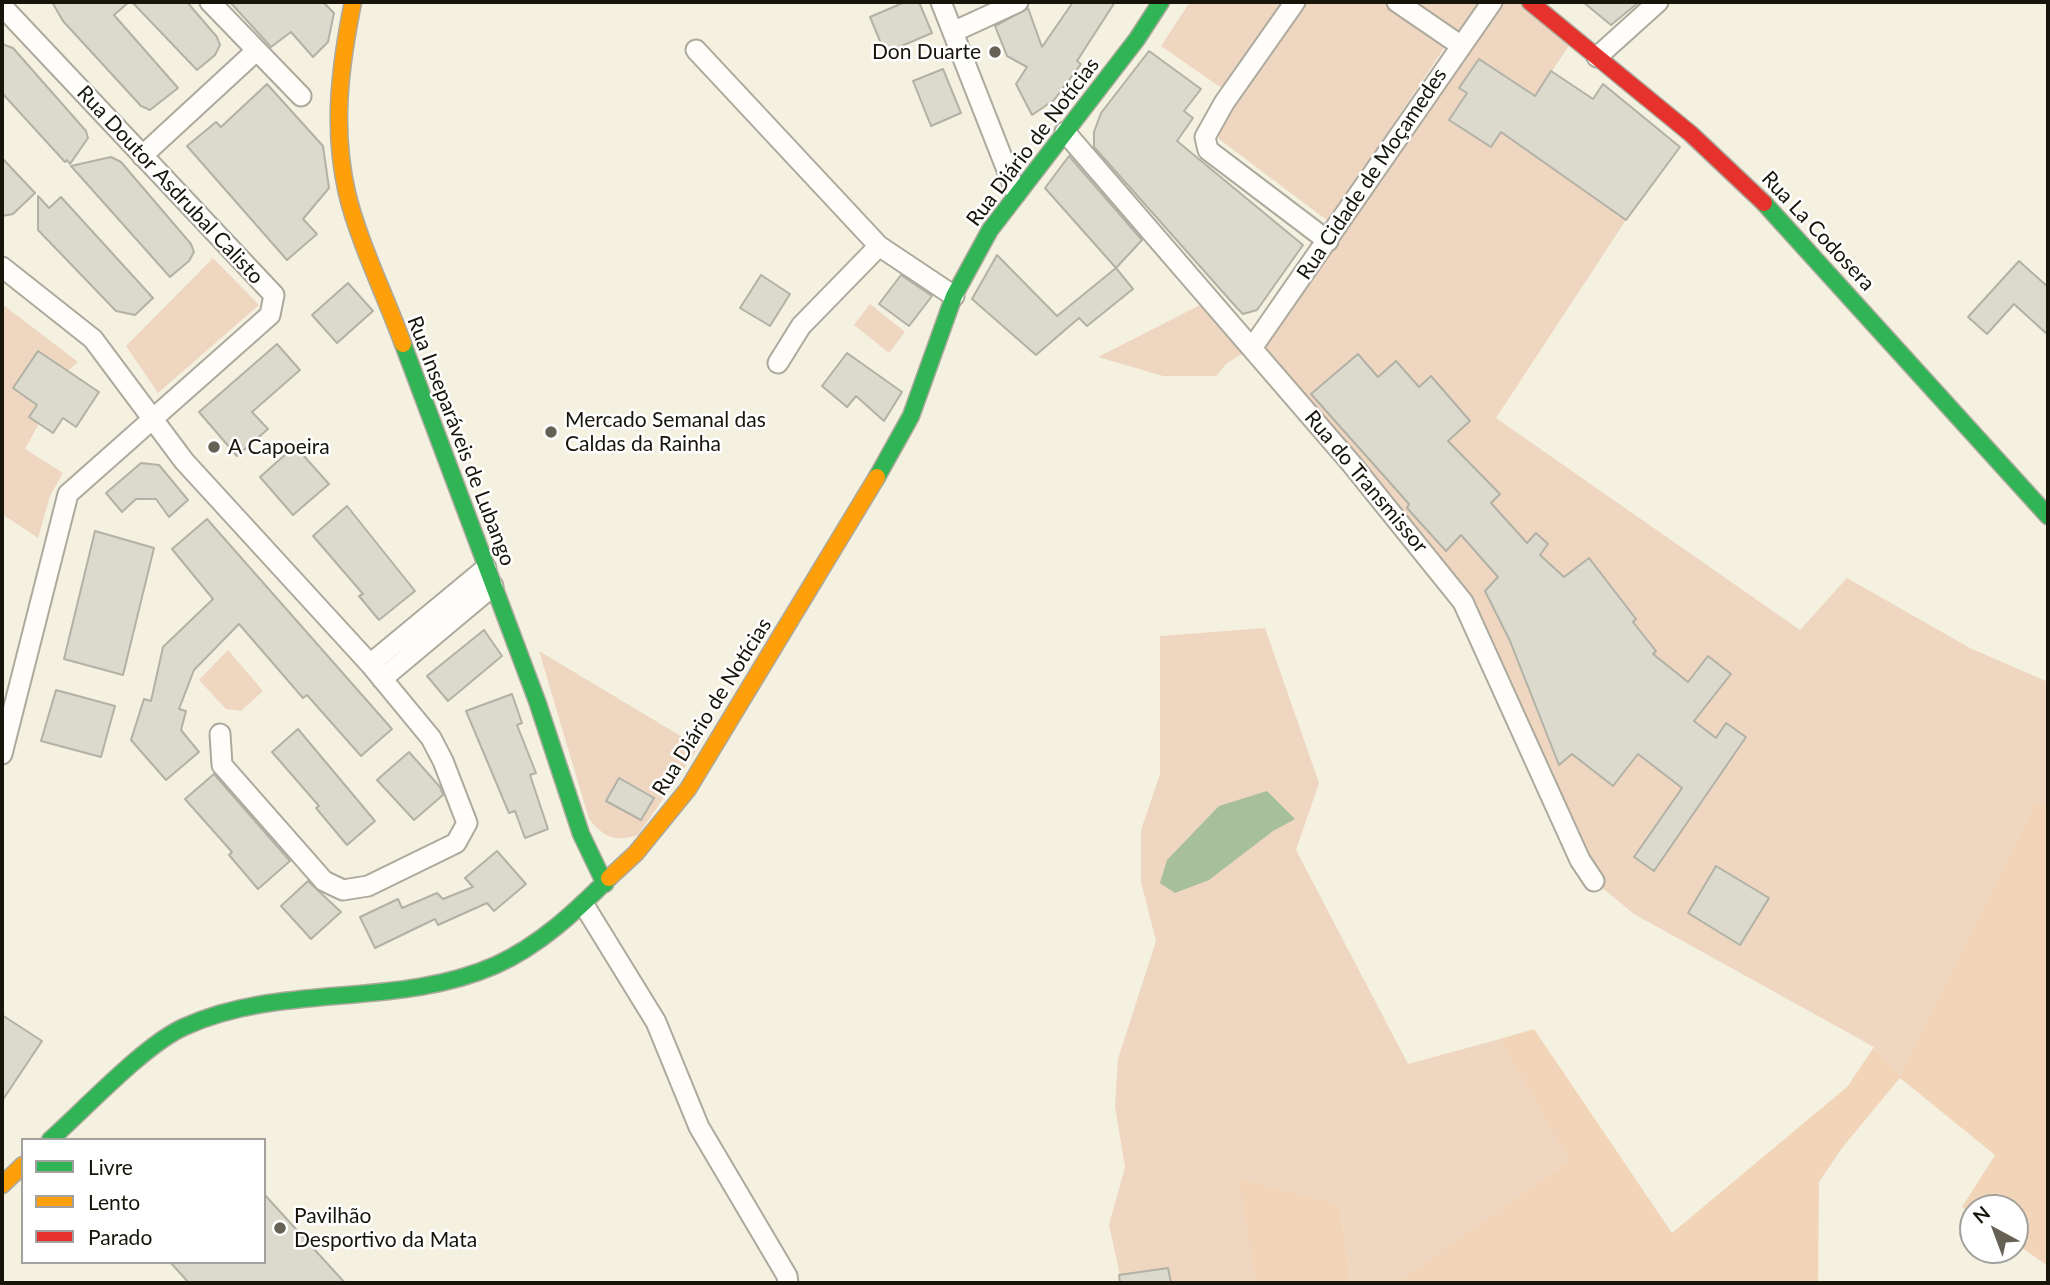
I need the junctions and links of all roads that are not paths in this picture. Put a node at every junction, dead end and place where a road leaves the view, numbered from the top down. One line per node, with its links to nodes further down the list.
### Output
1 (210, 2): 15 (street)
2 (353, 2): 29 (main road, Rua Inseparáveis de Lubango)
3 (941, 2): 12 (street)
4 (1018, 2): 12 (street)
5 (1161, 2): 18 (main road, Rua Diário de Notícias)
6 (1295, 2): 21 (street)
7 (1397, 2): 13 (street)
8 (1492, 2): 13 (street, Rua Cidade de Moçamedes)
9 (1530, 2): 16 (main road, Rua La Codosera)
10 (1658, 2): 16 (street)
11 (2, 6): 19 (street, Rua Doutor Asdrubal Calisto)
12 (953, 32): 20 (street)
13 (1460, 45): 21 (street, Rua Cidade de Moçamedes)
14 (696, 50): 22 (street)
15 (256, 51): 17 (street); 19 (street)
16 (1597, 57): 28 (main road, Rua La Codosera)
17 (301, 96)
18 (1065, 132): 20 (main road, Rua Diário de Notícias); 25 (street, Rua do Transmissor)
19 (142, 156): 27 (street, Rua Doutor Asdrubal Calisto)
20 (1016, 193): 24 (main road, Rua Diário de Notícias)
21 (1328, 241): 25 (street, Rua Cidade de Moçamedes)
22 (879, 246): 24 (street); 26 (street)
23 (2, 267): 27 (street)
24 (954, 296): 34 (main road, Rua Diário de Notícias)
25 (1252, 348): 33 (street, Rua do Transmissor)
26 (778, 363)
27 (152, 420): 30 (street); 32 (street)
28 (2048, 516)
29 (490, 577): 30 (street); 34 (main road, Rua Inseparáveis de Lubango)
30 (376, 672): 31 (street)
31 (220, 734)
32 (2, 754)
33 (1594, 881)
34 (605, 884): 35 (main road, Rua Diário de Notícias)
35 (584, 905): 36 (main road, Rua Diário de Notícias); 39 (street)
36 (52, 1138)
37 (21, 1167): 38 (main road)
38 (2, 1185)
39 (788, 1283)

